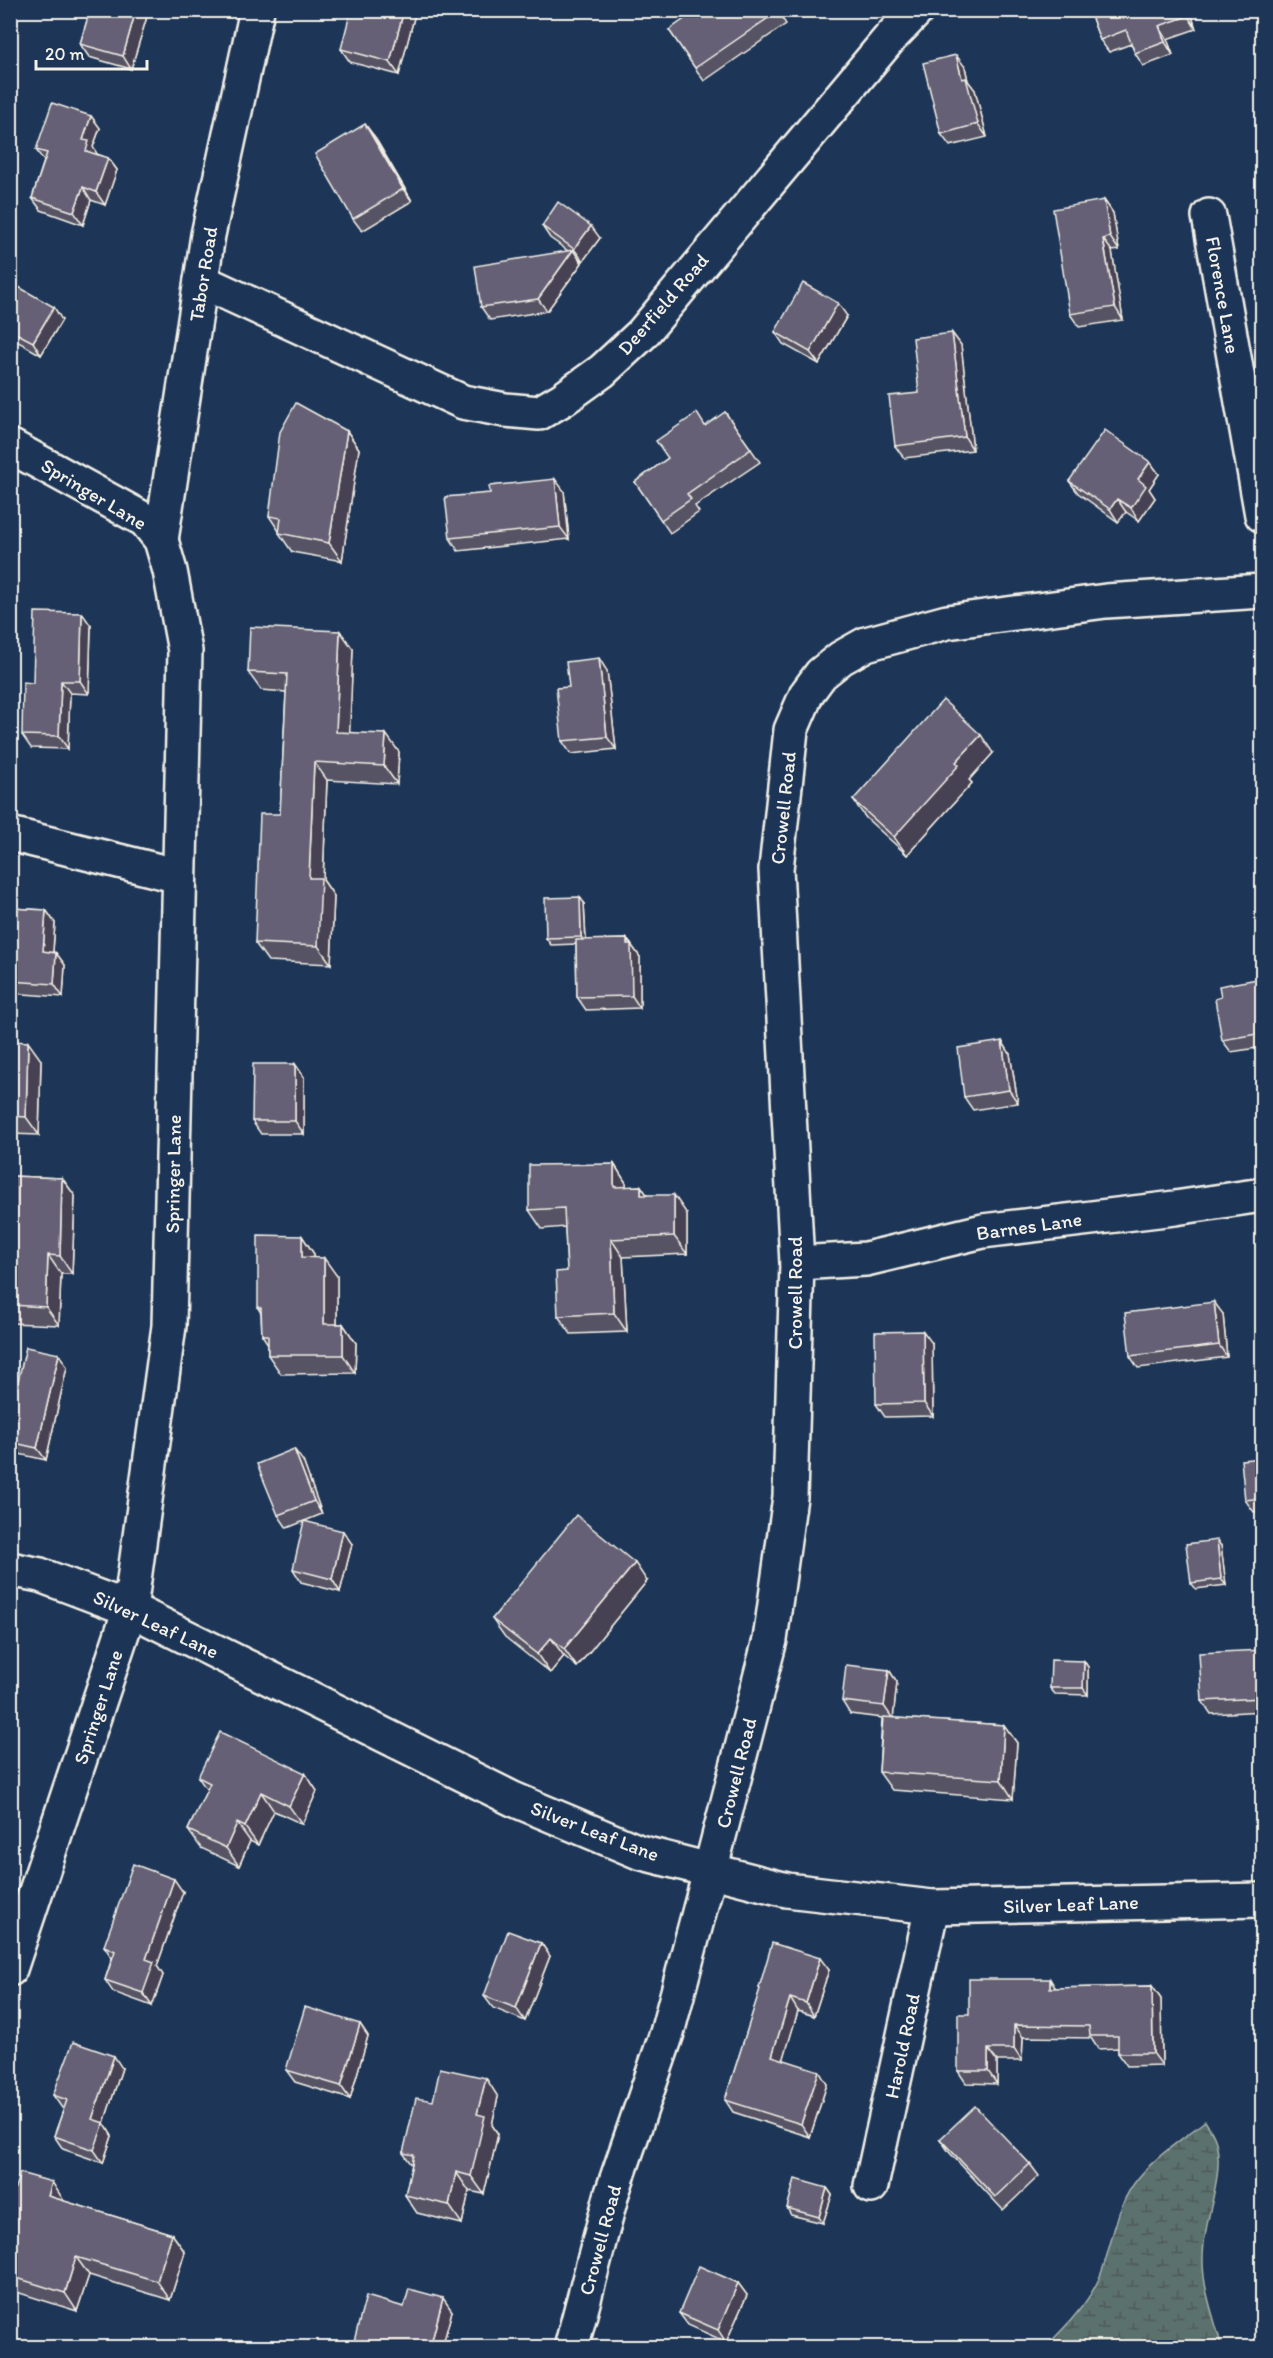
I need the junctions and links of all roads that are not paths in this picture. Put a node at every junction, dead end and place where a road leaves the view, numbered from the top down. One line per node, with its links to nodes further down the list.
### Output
1 (257, 10): 4 (street, Tabor Road)
2 (917, 10): 4 (street, Deerfield Road)
3 (1209, 216): 6 (street, Florence Lane)
4 (201, 281): 7 (street, Tabor Road)
5 (10, 446): 7 (street, Springer Lane)
6 (1263, 515)
7 (161, 540): 10 (street, Springer Lane)
8 (1263, 591): 12 (street, Crowell Road)
9 (10, 834): 10 (street)
10 (179, 876): 14 (street, Springer Lane)
11 (1263, 1195): 12 (street, Barnes Lane)
12 (797, 1263): 15 (street, Crowell Road)
13 (10, 1569): 14 (street, Silver Leaf Lane)
14 (130, 1609): 15 (street, Silver Leaf Lane); 18 (street, Springer Lane)
15 (710, 1871): 17 (street, Silver Leaf Lane); 20 (street, Crowell Road)
16 (1263, 1900): 17 (street, Silver Leaf Lane)
17 (932, 1907): 19 (street, Harold Road)
18 (10, 1969)
19 (871, 2186)
20 (571, 2348)

